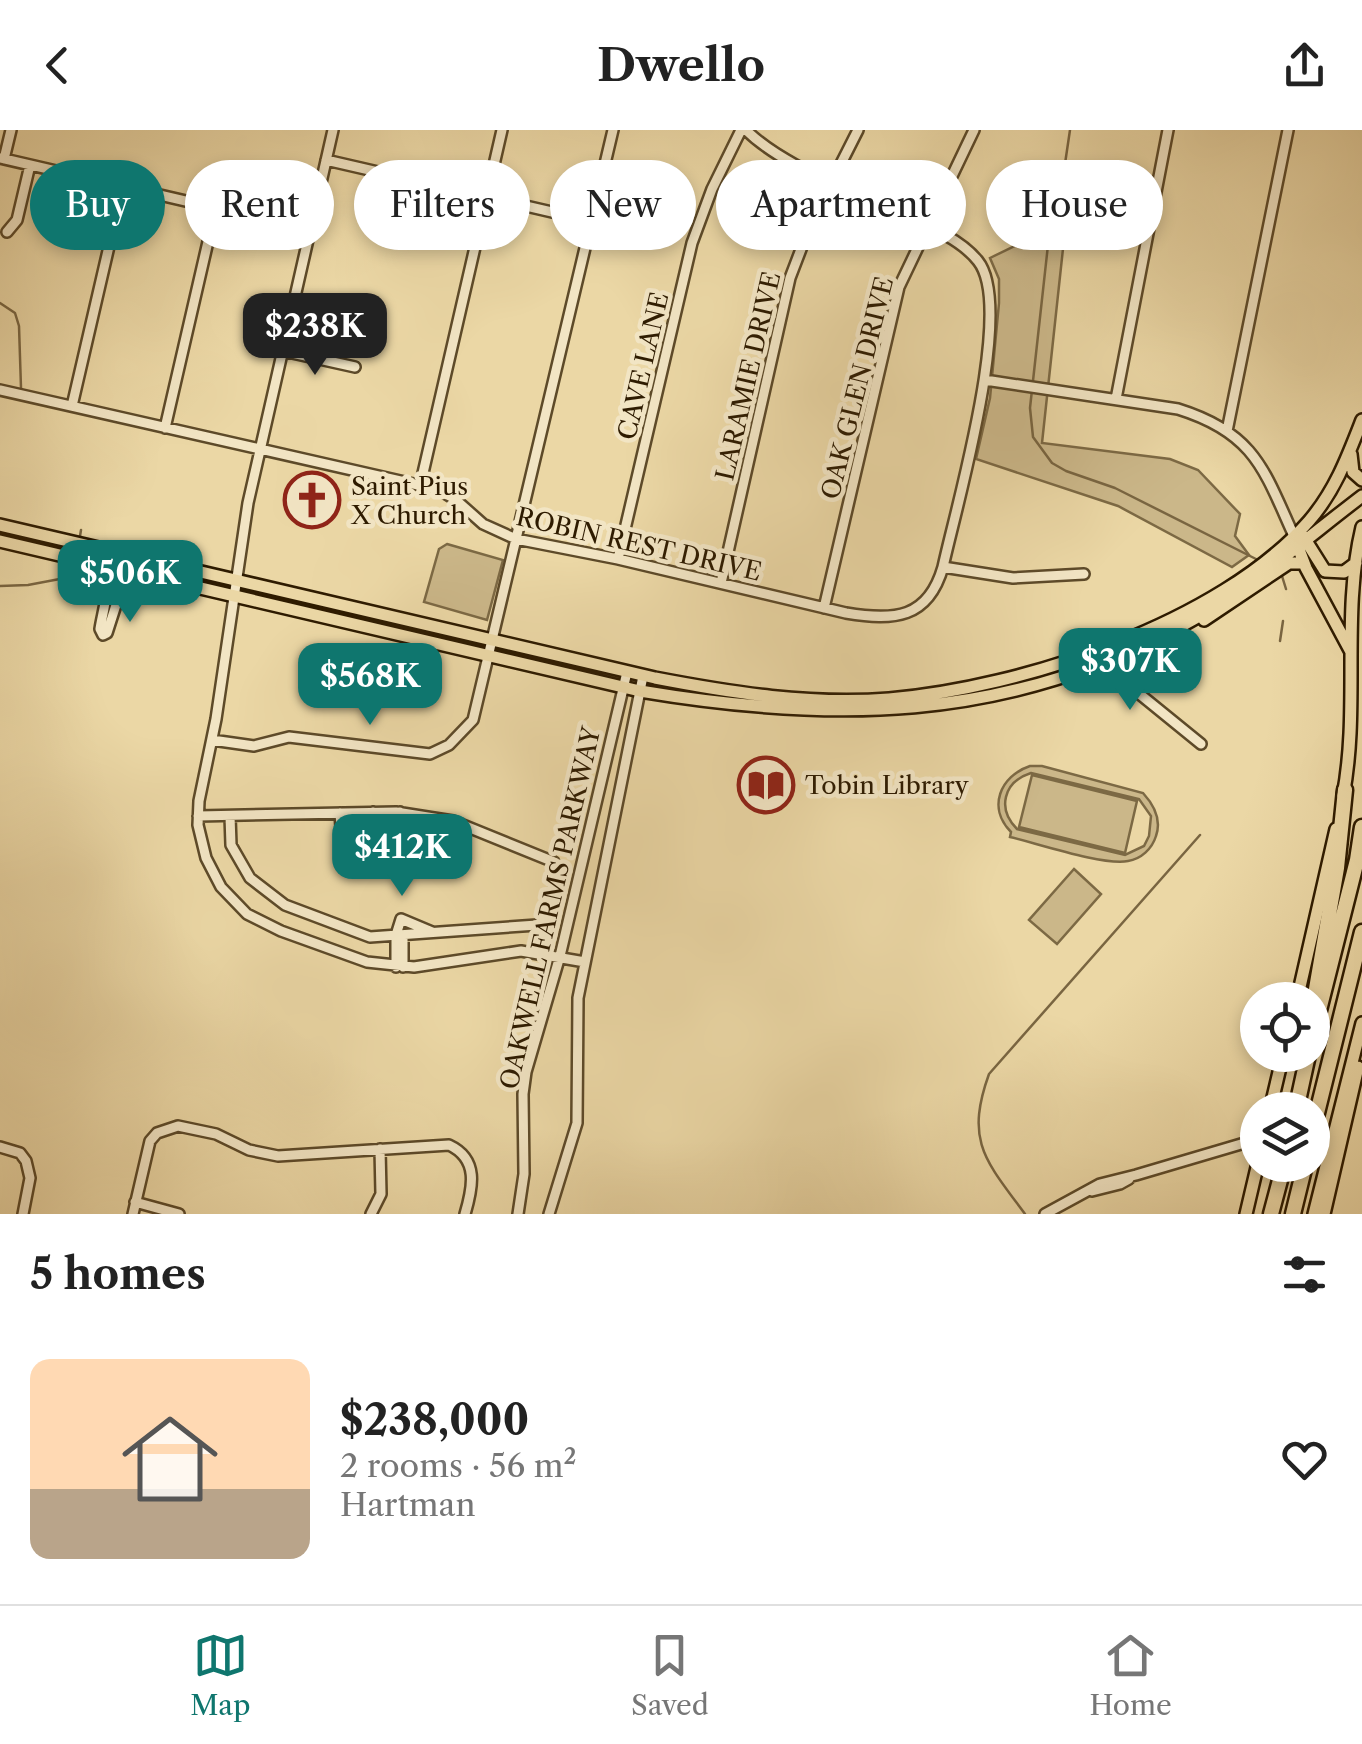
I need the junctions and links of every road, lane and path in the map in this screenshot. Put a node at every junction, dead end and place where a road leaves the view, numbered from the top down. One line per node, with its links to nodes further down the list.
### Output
1 (11, 130): 10 (street)
2 (333, 130): 11 (street)
3 (502, 130): 12 (street)
4 (612, 130): 13 (street)
5 (744, 130): 14 (street, ROBIN REST DRIVE); 46 (street, CAVE LANE)
6 (858, 130): 15 (street, LARAMIE DRIVE)
7 (974, 130): 16 (street, OAK GLEN DRIVE)
8 (1168, 130): 31 (street)
9 (1288, 130): 35 (street)
10 (2, 158): 17 (street)
11 (326, 160)
12 (495, 160)
13 (605, 160)
14 (791, 160)
15 (844, 160)
16 (960, 160)
17 (30, 165): 18 (street)
18 (7, 232)
19 (966, 249): 29 (street, ROBIN REST DRIVE)
20 (108, 250): 32 (street)
21 (206, 250): 34 (street)
22 (307, 250): 27 (street)
23 (474, 250): 39 (street)
24 (584, 250): 44 (street)
25 (801, 250): 54 (street, LARAMIE DRIVE)
26 (918, 250): 58 (street, OAK GLEN DRIVE)
27 (283, 351): 28 (street); 37 (street)
28 (355, 367)
29 (984, 380): 31 (street); 50 (street, ROBIN REST DRIVE)
30 (0, 390): 32 (street, ROBIN REST DRIVE)
31 (1116, 399): 35 (street)
32 (72, 406): 34 (street, ROBIN REST DRIVE)
33 (1362, 420): 36 (main road)
34 (165, 428): 37 (street, ROBIN REST DRIVE)
35 (1227, 431): 43 (street)
36 (1350, 449): 38 (main road); 43 (main road)
37 (260, 450): 39 (street, ROBIN REST DRIVE); 53 (street)
38 (1362, 480)
39 (420, 486): 44 (street, ROBIN REST DRIVE)
40 (1362, 496): 43 (main road)
41 (0, 525): 53 (main road)
42 (1362, 527): 49 (main road)
43 (1299, 537): 48 (main road); 49 (main road); 59 (main road); 61 (main road)
44 (516, 539): 46 (street, ROBIN REST DRIVE); 60 (street)
45 (0, 541): 47 (main road)
46 (618, 559): 54 (street, ROBIN REST DRIVE)
47 (94, 563): 52 (main road); 56 (street)
48 (1304, 563): 59 (main road); 62 (main road)
49 (1356, 563): 62 (main road)
50 (943, 567): 51 (street); 58 (street, ROBIN REST DRIVE)
51 (1084, 574)
52 (142, 575): 55 (main road); 57 (street)
53 (236, 581): 55 (street); 60 (main road)
54 (721, 583): 58 (street, ROBIN REST DRIVE)
55 (232, 597): 63 (main road); 69 (street)
56 (104, 603): 57 (street); 57 (street)
57 (116, 606)
58 (824, 608)
59 (1176, 629): 61 (main road)
60 (495, 640): 63 (street); 64 (main road)
61 (1112, 652): 68 (main road); 70 (street)
62 (1352, 656): 71 (main road)
63 (490, 657): 66 (main road); 69 (street)
64 (627, 672): 65 (main road); 66 (street, OAKWELL FARMS PARKWAY)
65 (644, 676): 67 (street, OAKWELL FARMS PARKWAY); 68 (main road)
66 (624, 688): 67 (main road); 82 (street, OAKWELL FARMS PARKWAY)
67 (640, 691): 68 (main road); 83 (street, OAKWELL FARMS PARKWAY)
68 (731, 699)
69 (212, 740): 75 (street)
70 (1201, 744)
71 (1344, 790): 85 (main road); 86 (highway)
72 (373, 812): 73 (street); 74 (street); 78 (street)
73 (400, 812): 78 (street); 79 (street)
74 (340, 814): 76 (street); 78 (street)
75 (198, 816): 76 (street); 84 (street)
76 (230, 816): 81 (street)
77 (1362, 827): 87 (highway)
78 (358, 862)
79 (432, 932): 81 (street); 81 (street)
80 (1362, 932): 90 (highway)
81 (400, 935): 84 (street)
82 (560, 956): 83 (street); 84 (street); 103 (street, OAKWELL FARMS PARKWAY)
83 (585, 962): 104 (street, OAKWELL FARMS PARKWAY)
84 (399, 967)
85 (1300, 982)
86 (1317, 982)
87 (1326, 982)
88 (1362, 1023): 109 (main road)
89 (1362, 1032): 110 (main road)
90 (1322, 1092)
91 (1240, 1144): 105 (street)
92 (0, 1147): 98 (street)
93 (380, 1149): 97 (street); 101 (street); 102 (street)
94 (1253, 1182): 106 (main road)
95 (1280, 1182): 107 (highway)
96 (1300, 1182): 108 (highway)
97 (135, 1202): 99 (street); 100 (street)
98 (22, 1214)
99 (132, 1214)
100 (180, 1214)
101 (370, 1214)
102 (465, 1214)
103 (518, 1214)
104 (549, 1214)
105 (1045, 1214)
106 (1246, 1214)
107 (1272, 1214)
108 (1293, 1214)
109 (1314, 1214)
110 (1324, 1214)

